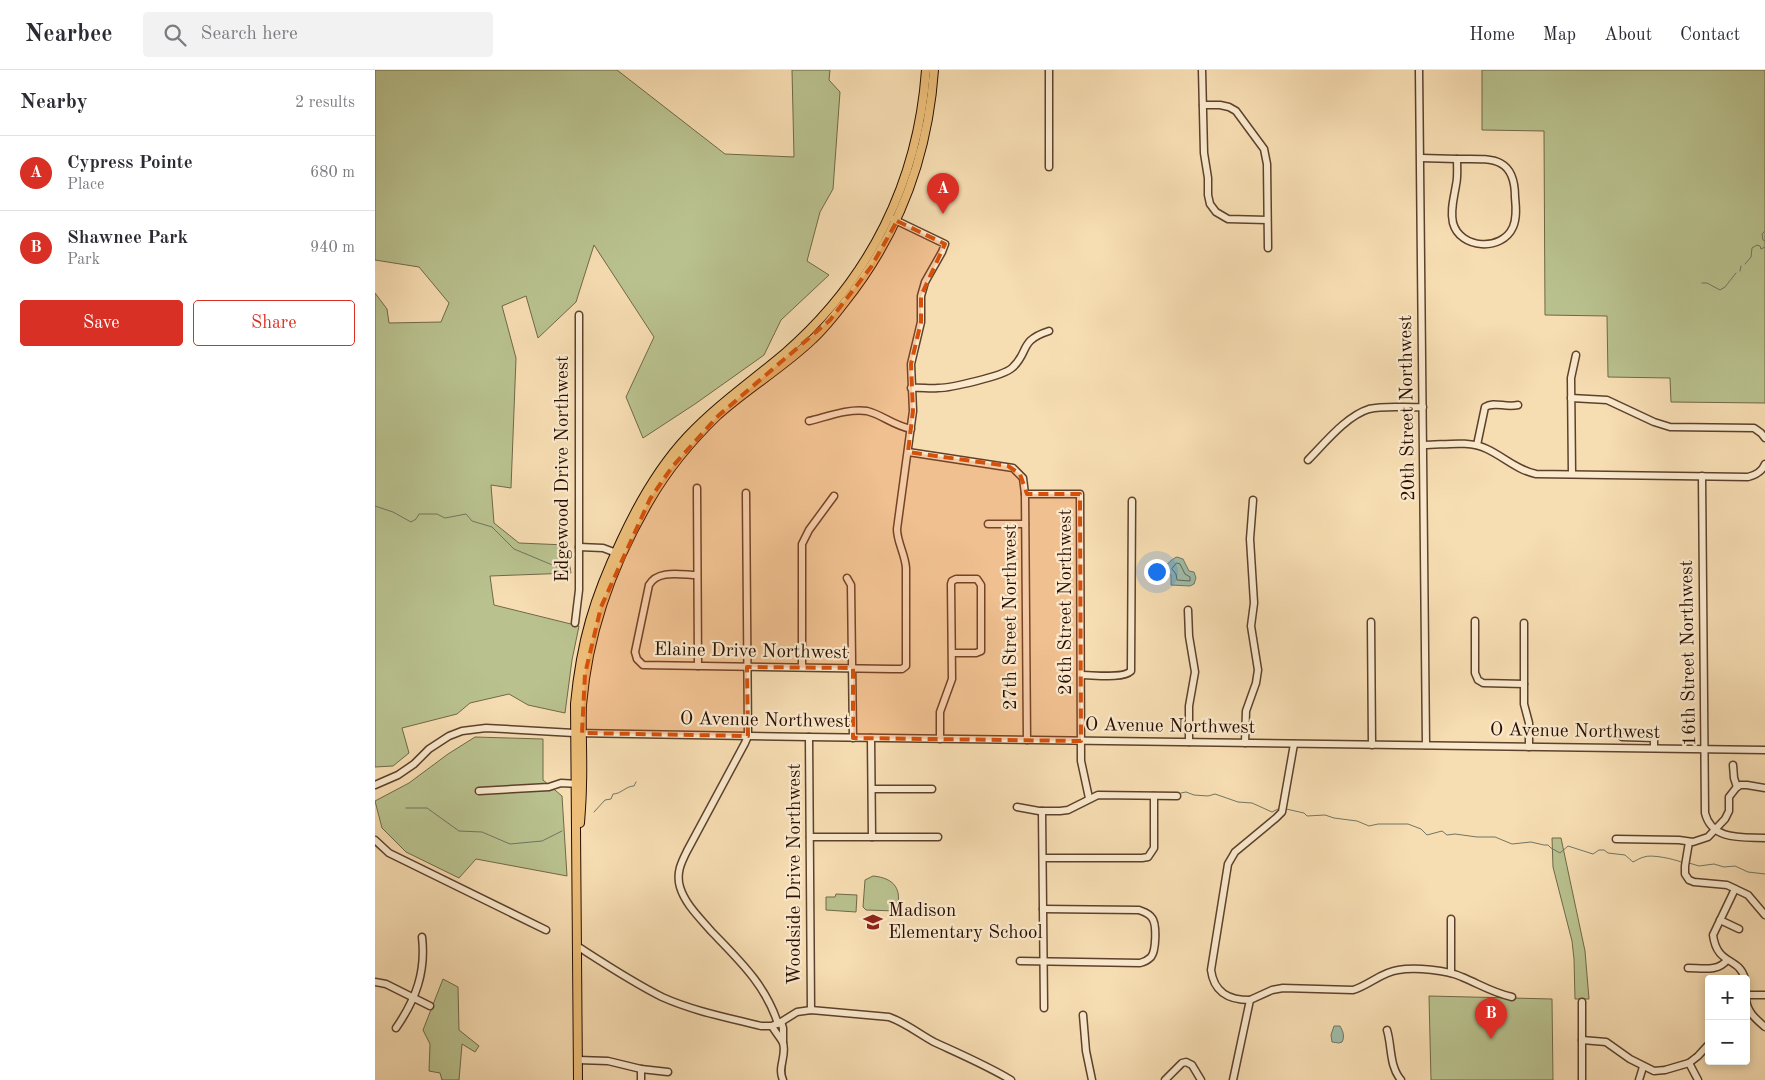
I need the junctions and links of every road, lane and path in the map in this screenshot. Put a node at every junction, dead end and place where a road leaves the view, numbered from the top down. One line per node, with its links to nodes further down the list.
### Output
1 (926, 70): 10 (main road)
2 (933, 70): 10 (main road)
3 (1049, 70): 9 (street)
4 (1202, 70): 6 (street)
5 (1419, 70): 7 (street, 20th Street Northwest)
6 (1203, 105): 11 (street); 11 (street)
7 (1421, 158): 8 (street); 19 (street, 20th Street Northwest)
8 (1457, 158): 8 (street)
9 (1049, 167)
10 (893, 219): 16 (street); 39 (main road)
11 (1267, 220): 12 (street)
12 (1268, 248)
13 (579, 315): 38 (street, Edgewood Drive Northwest)
14 (1049, 331): 16 (street)
15 (1576, 355): 17 (street)
16 (911, 388): 21 (street)
17 (1571, 398): 22 (street); 28 (street)
18 (1518, 405): 24 (street)
19 (1423, 407): 23 (street, 20th Street Northwest); 26 (street)
20 (809, 421): 21 (street)
21 (911, 429): 25 (street)
22 (1765, 438)
23 (1424, 445): 24 (street); 67 (street, 20th Street Northwest)
24 (1477, 445): 28 (street)
25 (907, 452): 32 (street); 51 (street, Elaine Drive Northwest)
26 (1307, 460)
27 (1765, 464): 29 (street)
28 (1572, 474): 29 (street)
29 (1702, 476): 70 (street, 16th Street Northwest)
30 (697, 488): 40 (street)
31 (746, 493): 49 (street)
32 (1025, 494): 37 (street, 27th Street Northwest); 52 (street, 26th Street Northwest)
33 (834, 496): 50 (street)
34 (1253, 500): 64 (street)
35 (1132, 501): 52 (street)
36 (988, 524): 37 (street)
37 (1025, 524): 61 (street, 27th Street Northwest)
38 (579, 547): 39 (street); 45 (street, Edgewood Drive Northwest)
39 (619, 554): 54 (main road)
40 (697, 575): 48 (street); 48 (street, Elaine Drive Northwest)
41 (847, 578): 51 (street)
42 (1188, 610): 63 (street)
43 (1475, 621): 53 (street)
44 (1371, 622): 66 (street)
45 (575, 623)
46 (1523, 624): 53 (street)
47 (952, 653): 47 (street); 60 (street)
48 (698, 666): 49 (street, Elaine Drive Northwest)
49 (747, 667): 50 (street, Elaine Drive Northwest); 55 (street)
50 (802, 668): 51 (street, Elaine Drive Northwest)
51 (853, 668): 58 (street)
52 (1081, 675): 62 (street, 26th Street Northwest)
53 (1524, 684): 68 (street)
54 (578, 733): 55 (street, O Avenue Northwest); 73 (main road); 74 (street, O Avenue Northwest)
55 (748, 736): 56 (street, O Avenue Northwest); 121 (street)
56 (809, 737): 58 (street, O Avenue Northwest); 86 (street, Woodside Drive Northwest)
57 (1622, 737): 69 (street)
58 (853, 738): 59 (street, O Avenue Northwest)
59 (871, 738): 60 (street, O Avenue Northwest); 76 (street)
60 (940, 739): 61 (street, O Avenue Northwest)
61 (1027, 740): 62 (street, O Avenue Northwest)
62 (1081, 741): 63 (street, O Avenue Northwest); 82 (street, 26th Street Northwest)
63 (1189, 742): 64 (street, O Avenue Northwest)
64 (1245, 743): 65 (street, O Avenue Northwest)
65 (1294, 744): 66 (street, O Avenue Northwest); 114 (street)
66 (1372, 745): 67 (street, O Avenue Northwest)
67 (1426, 745): 68 (street, O Avenue Northwest)
68 (1529, 748): 69 (street, O Avenue Northwest)
69 (1654, 748): 70 (street, O Avenue Northwest)
70 (1705, 749): 71 (street, O Avenue Northwest); 85 (street, 16th Street Northwest)
71 (1765, 750)
72 (1733, 765): 75 (street)
73 (579, 784): 79 (street); 102 (main road)
74 (375, 785)
75 (1737, 787): 77 (street); 85 (street)
76 (872, 788): 78 (street); 87 (street)
77 (1765, 788)
78 (932, 789)
79 (479, 791)
80 (1154, 796): 81 (street); 82 (street); 93 (street)
81 (1177, 796)
82 (1089, 798): 84 (street)
83 (1017, 807): 84 (street)
84 (1043, 811): 93 (street)
85 (1714, 828): 89 (street); 92 (street)
86 (810, 837): 87 (street); 118 (street, Woodside Drive Northwest)
87 (872, 837): 88 (street)
88 (939, 837)
89 (1765, 838)
90 (1616, 839): 92 (street)
91 (375, 840): 100 (street)
92 (1689, 842): 94 (street)
93 (1043, 858): 95 (street)
94 (1735, 889): 96 (street); 98 (street)
95 (1043, 909): 105 (street); 105 (street)
96 (1765, 915)
97 (1451, 919): 107 (street)
98 (1719, 920): 99 (street); 103 (street)
99 (1739, 929)
100 (546, 930)
101 (422, 937): 112 (street)
102 (577, 946): 121 (street); 127 (main road)
103 (1727, 960): 106 (street); 108 (street)
104 (1020, 961): 105 (street)
105 (1043, 961): 117 (street)
106 (1688, 968)
107 (1451, 972): 113 (street); 114 (street)
108 (1743, 975)
109 (375, 982): 112 (street)
110 (1750, 995): 111 (street)
111 (1765, 995)
112 (413, 997): 116 (street); 122 (street)
113 (1512, 997)
114 (1250, 1000): 139 (street)
115 (1582, 1002): 125 (street)
116 (430, 1006)
117 (1044, 1008)
118 (811, 1010): 121 (street); 135 (street)
119 (1750, 1010): 123 (street)
120 (1083, 1015): 136 (street)
121 (777, 1024): 134 (street)
122 (396, 1028)
123 (1765, 1028)
124 (1387, 1030): 140 (street)
125 (1582, 1040): 129 (street); 141 (street)
126 (1705, 1048): 128 (street)
127 (578, 1060): 130 (street); 132 (main road)
128 (1689, 1063): 129 (street); 143 (street)
129 (1643, 1067): 142 (street)
130 (641, 1069): 131 (street); 133 (street)
131 (668, 1072)
132 (578, 1080)
133 (641, 1080)
134 (783, 1080)
135 (1011, 1080)
136 (1092, 1080)
137 (1165, 1080): 138 (street)
138 (1201, 1080)
139 (1233, 1080)
140 (1401, 1080)
141 (1582, 1080)
142 (1639, 1080)
143 (1698, 1080)

